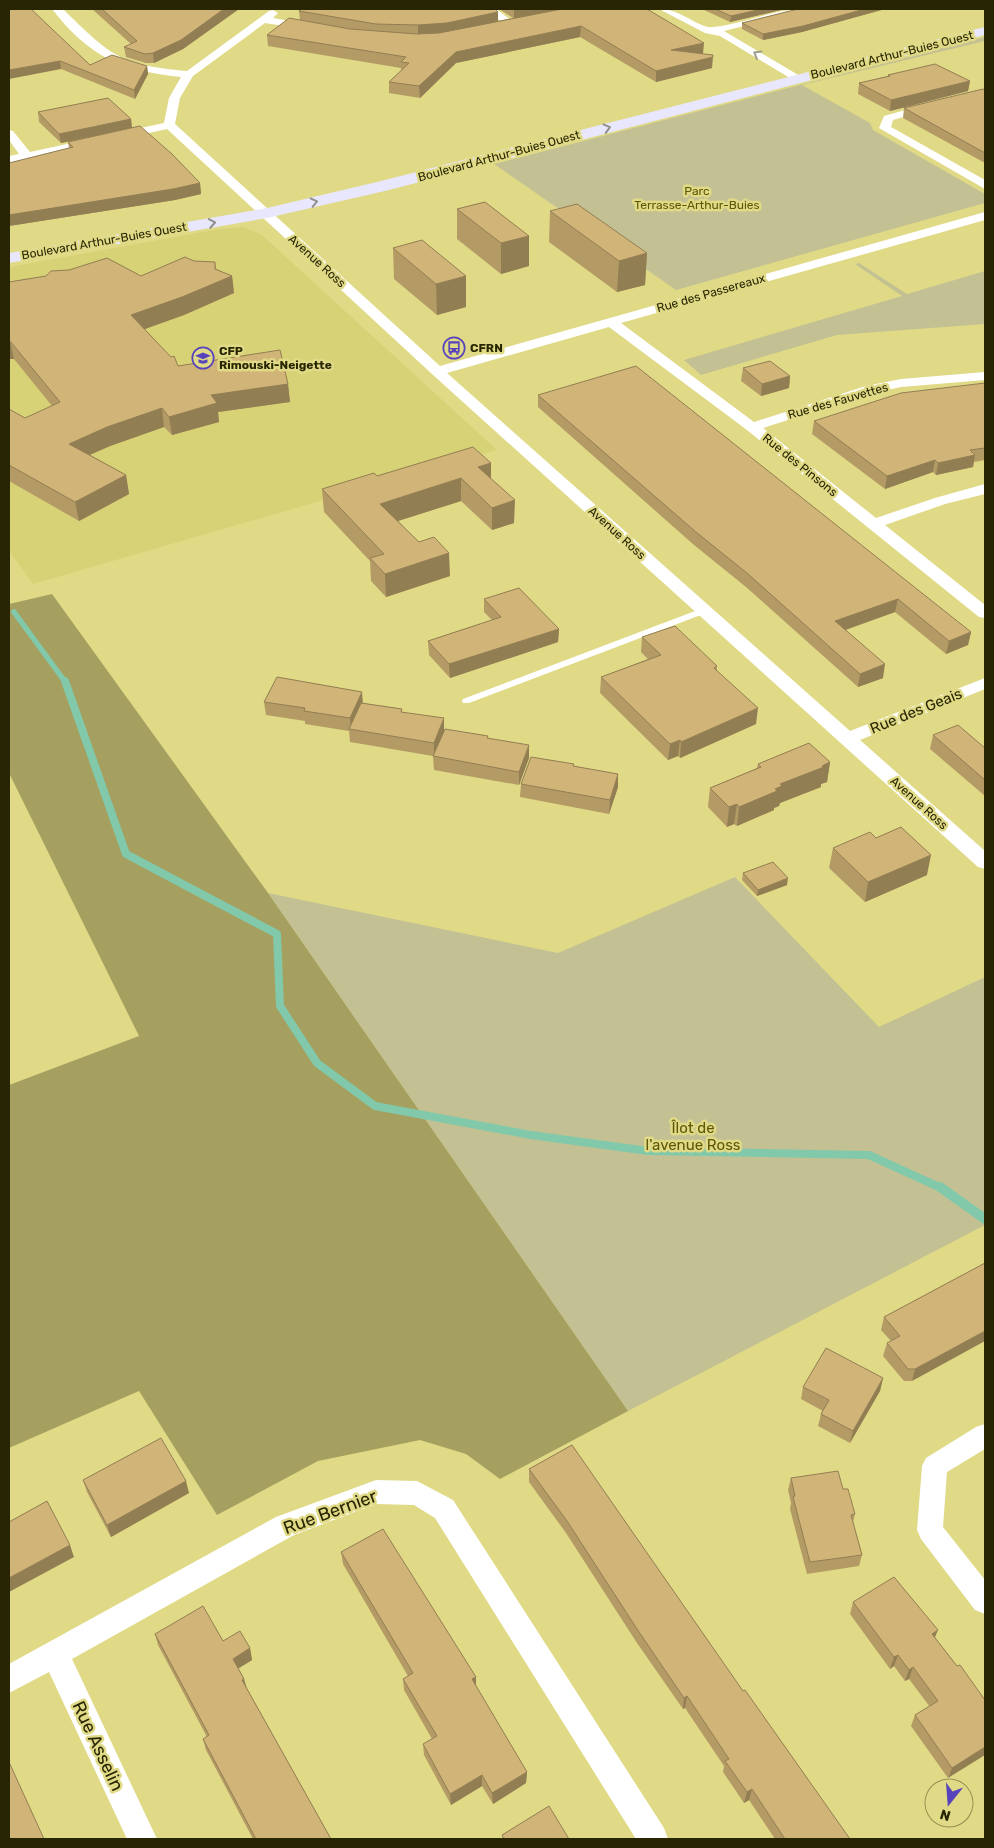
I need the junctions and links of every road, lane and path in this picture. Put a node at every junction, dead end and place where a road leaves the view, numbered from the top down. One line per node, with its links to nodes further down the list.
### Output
1 (57, 9): 12 (street)
2 (278, 9): 7 (street)
3 (488, 9): 9 (street)
4 (664, 9): 10 (street)
5 (800, 9): 10 (street)
6 (985, 18): 13 (street, Boulevard Arthur-Buies Ouest)
7 (264, 20): 8 (street); 12 (street)
8 (320, 29)
9 (495, 29)
10 (709, 31): 13 (street, one-way to 10); 13 (street)
11 (985, 31): 13 (street, Boulevard Arthur-Buies Ouest)
12 (189, 74): 15 (street)
13 (777, 74): 18 (street, Boulevard Arthur-Buies Ouest); 23 (street, Boulevard Arthur-Buies Ouest, one-way to 13)
14 (939, 103): 21 (street)
15 (169, 125): 17 (street); 22 (street, Avenue Ross)
16 (9, 133): 17 (street)
17 (27, 156): 19 (street)
18 (429, 158)
19 (9, 160)
20 (362, 175): 22 (street, Boulevard Arthur-Buies Ouest)
21 (985, 185)
22 (252, 200): 23 (street, Avenue Ross); 25 (street, Boulevard Arthur-Buies Ouest)
23 (267, 213): 26 (street, Boulevard Arthur-Buies Ouest, one-way to 23); 28 (street, Avenue Ross)
24 (985, 216): 27 (street, Rue des Passereaux)
25 (9, 245)
26 (9, 258)
27 (611, 322): 28 (street, Rue des Passereaux); 30 (street, Rue des Pinsons)
28 (437, 371): 33 (street, Avenue Ross)
29 (985, 376): 30 (street, Rue des Fauvettes)
30 (752, 427): 32 (street, Rue des Pinsons)
31 (985, 489): 32 (street)
32 (874, 524): 34 (street, Rue des Pinsons)
33 (704, 611): 36 (lane); 37 (street, Avenue Ross)
34 (985, 613)
35 (985, 683): 37 (street, Rue des Geais)
36 (466, 701)
37 (847, 739): 38 (street, Avenue Ross)
38 (985, 862)
39 (985, 1435): 40 (street)
40 (985, 1601)
41 (55, 1653): 42 (street, Rue Bernier); 43 (street, Rue Asselin); 44 (street, Rue Bernier)
42 (9, 1679)
43 (142, 1839)
44 (653, 1839)

